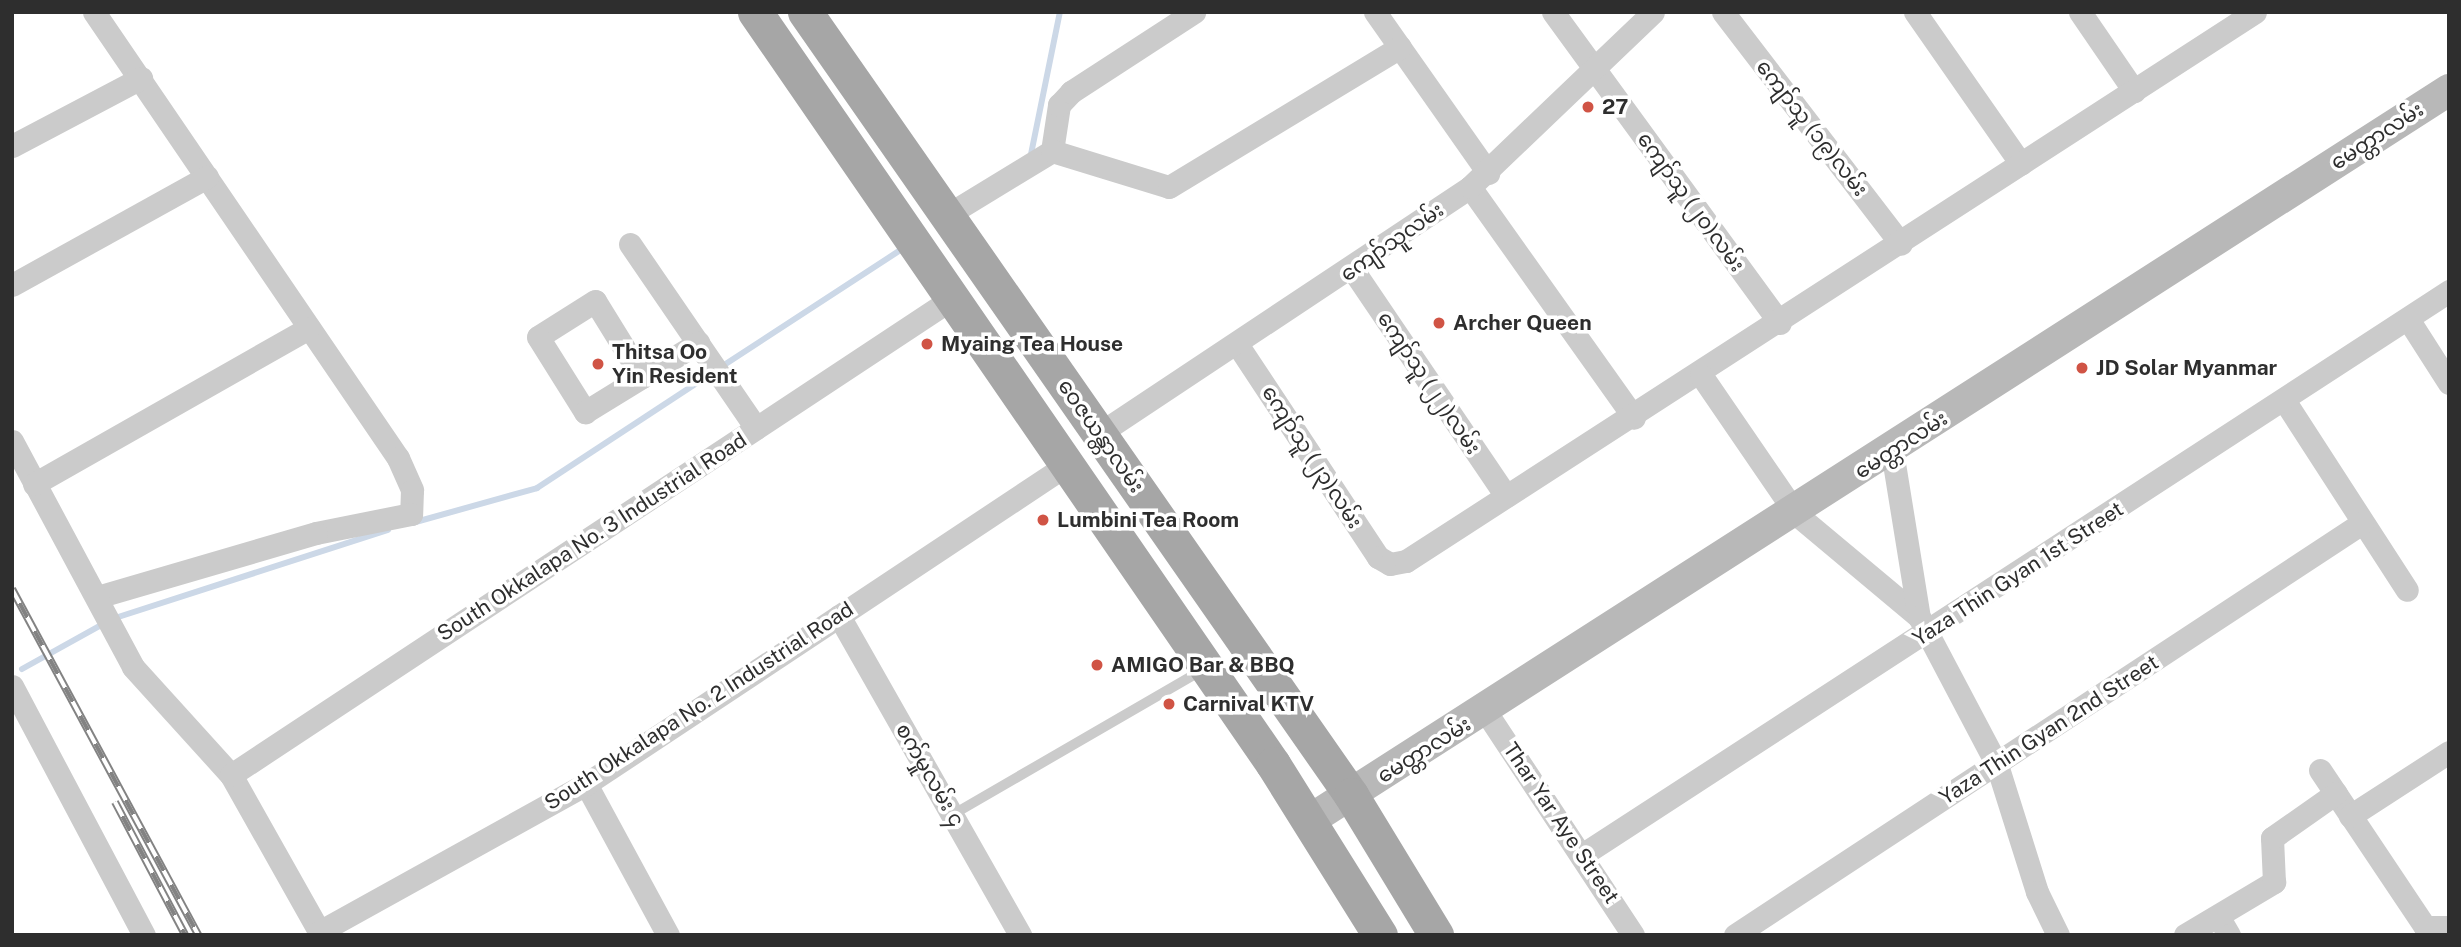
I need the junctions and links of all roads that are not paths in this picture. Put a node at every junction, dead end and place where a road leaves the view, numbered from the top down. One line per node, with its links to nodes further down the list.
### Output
1 (93, 12): 14 (street)
2 (755, 12): 18 (main road, ဝေဇယန္တာလမ်း)
3 (1194, 12): 20 (street)
4 (1375, 12): 12 (street)
5 (1553, 12): 13 (street, ကျော်သူ (၂၀)လမ်း)
6 (1653, 12): 13 (street, ကျော်သူလမ်း)
7 (1723, 12): 26 (street, ကျော်သူ (၁၉)လမ်း)
8 (1915, 12): 21 (street)
9 (2080, 12): 17 (street)
10 (2255, 12): 17 (street)
11 (813, 16): 15 (main road, ဝေဇယန္တာလမ်း)
12 (1400, 47): 20 (street); 23 (street)
13 (1596, 72): 23 (street, ကျော်သူလမ်း); 32 (street, ကျော်သူ (၂၀)လမ်း)
14 (141, 78): 19 (street); 22 (street)
15 (856, 86): 18 (main road); 24 (main road, ဝေဇယန္တာလမ်း)
16 (2449, 90): 44 (main road, မေတ္တာလမ်း)
17 (2134, 92): 21 (street)
18 (821, 108): 30 (main road, ဝေဇယန္တာလမ်း)
19 (12, 146)
20 (1052, 150): 24 (street)
21 (2021, 164): 26 (street)
22 (207, 177): 28 (street); 33 (street)
23 (1479, 180): 27 (street, ကျော်သူလမ်း); 40 (street)
24 (944, 217): 42 (main road, ဝေဇယန္တာလမ်း)
25 (630, 244): 34 (street)
26 (1901, 244): 32 (street)
27 (1353, 270): 35 (street, ကျော်သူလမ်း); 47 (street, ကျော်သူ (၂၂)လမ်း)
28 (12, 285)
29 (2449, 292): 31 (street, Yaza Thin Gyan 1st Street)
30 (953, 298): 41 (street, South Okkalapa No. 3 Industrial Road); 45 (main road, ဝေဇယန္တာလမ်း)
31 (2407, 319): 38 (street); 39 (street, Yaza Thin Gyan 1st Street)
32 (1780, 323): 36 (street)
33 (309, 328): 46 (street); 51 (street)
34 (698, 343): 37 (street); 41 (street)
35 (1239, 346): 42 (street, ကျော်သူလမ်း); 47 (street, ကျော်သူ (၂၃)လမ်း)
36 (1701, 375): 40 (street); 48 (street)
37 (642, 377): 37 (street)
38 (2449, 383)
39 (2284, 400): 49 (street); 53 (street, Yaza Thin Gyan 1st Street)
40 (1634, 418): 47 (street)
41 (756, 428): 60 (street, South Okkalapa No. 3 Industrial Road)
42 (1100, 433): 63 (main road, ဝေဇယန္တာလမ်း)
43 (12, 441): 46 (street)
44 (1892, 451): 48 (main road, မေတ္တာလမ်း); 53 (street)
45 (1068, 464): 52 (street, South Okkalapa No. 2 Industrial Road); 54 (main road, ဝေဇယန္တာလမ်း)
46 (34, 484): 51 (street)
47 (1506, 496)
48 (1796, 514): 53 (street); 56 (main road, မေတ္တာလမ်း)
49 (2362, 523): 50 (street); 58 (street, Yaza Thin Gyan 2nd Street)
50 (2407, 590)
51 (97, 597): 60 (street)
52 (839, 616): 61 (street, South Okkalapa No. 2 Industrial Road); 64 (street, စက်မှုလမ်း ၄)
53 (1923, 626): 58 (street); 67 (street, Yaza Thin Gyan 1st Street)
54 (1207, 668): 64 (lane); 66 (main road, ဝေဇယန္တာလမ်း)
55 (12, 686): 71 (street)
56 (1486, 712): 63 (main road, မေတ္တာလမ်း); 67 (street, Thar Yar Aye Street)
57 (2449, 752): 65 (street)
58 (1997, 765): 77 (street, Yaza Thin Gyan 2nd Street); 78 (street)
59 (2320, 770): 62 (street)
60 (231, 775): 70 (street)
61 (586, 784): 70 (street, South Okkalapa No. 2 Industrial Road); 72 (street)
62 (2336, 793): 65 (street); 68 (street)
63 (1351, 795): 66 (main road, မေတ္တာလမ်း); 75 (main road, ဝေဇယန္တာလမ်း)
64 (952, 815): 73 (street, စက်မှုလမ်း ၄)
65 (2350, 816): 69 (street)
66 (1310, 820): 74 (main road, ဝေဇယန္တာလမ်း)
67 (1585, 853): 76 (street, Thar Yar Aye Street)
68 (2223, 925): 79 (street)
69 (2449, 927)
70 (320, 933)
71 (144, 935)
72 (668, 935)
73 (1020, 935)
74 (1380, 935)
75 (1436, 935)
76 (1633, 935)
77 (1735, 935)
78 (2058, 935)
79 (2185, 935)

